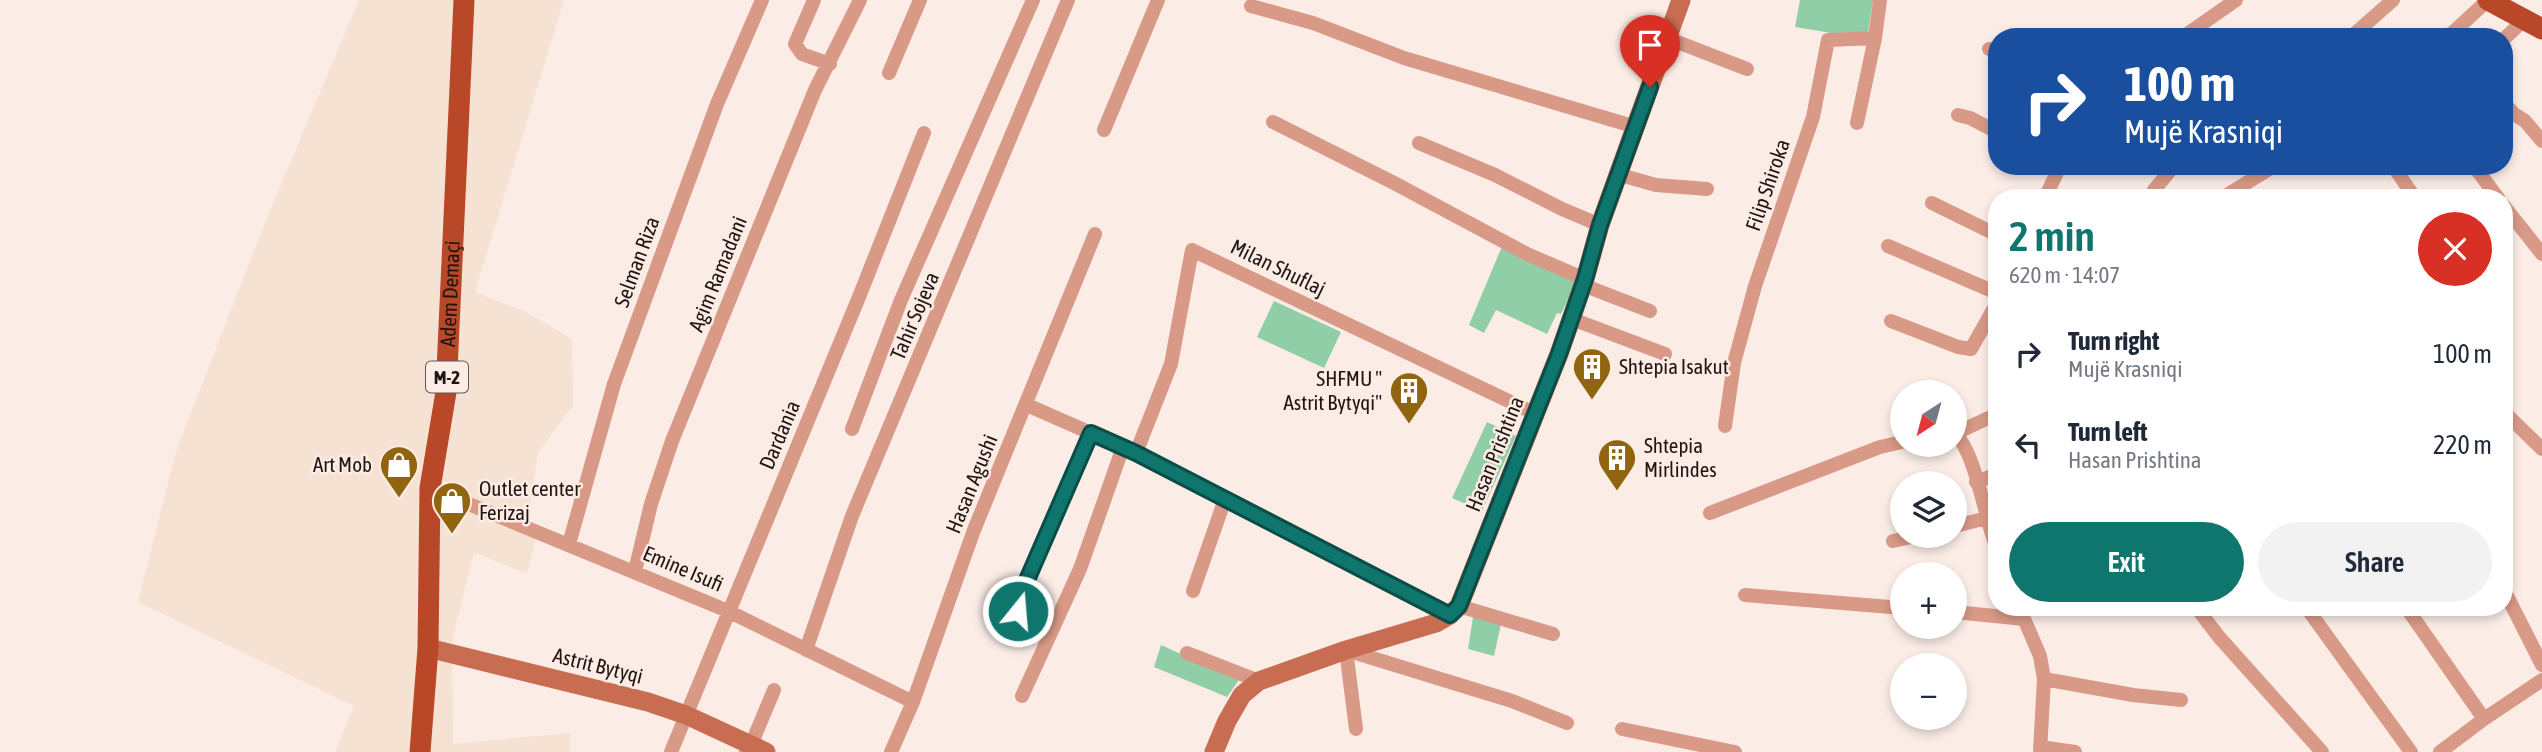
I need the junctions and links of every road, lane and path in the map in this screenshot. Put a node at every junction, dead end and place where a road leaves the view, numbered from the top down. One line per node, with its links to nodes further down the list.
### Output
1 (464, 0): 69 (main road, Adem Demaçi / M-2)
2 (762, 0): 74 (street, Selman Riza)
3 (814, 0): 22 (street)
4 (860, 0): 22 (street, Agim Ramadani)
5 (920, 0): 24 (street)
6 (1033, 0): 61 (street)
7 (1068, 0): 91 (street, Tahir Sojeva)
8 (1158, 0): 31 (street)
9 (1681, 0): 20 (street, Hasan Prishtina)
10 (1880, 0): 21 (street)
11 (2236, 0): 16 (street)
12 (2393, 0): 17 (street)
13 (2488, 0): 15 (main road); 18 (street)
14 (1251, 6): 29 (street)
15 (2533, 24): 19 (street)
16 (2196, 28)
17 (2361, 28)
18 (2458, 28)
19 (2513, 35)
20 (1667, 38): 23 (street); 29 (street, Hasan Prishtina)
21 (1875, 38): 28 (street); 59 (street, Filip Shiroka)
22 (830, 64): 75 (street, Agim Ramadani)
23 (1747, 69)
24 (889, 73)
25 (2513, 113): 33 (street)
26 (1958, 115): 30 (street)
27 (1273, 122): 48 (street)
28 (1857, 123)
29 (1636, 127): 35 (street, Hasan Prishtina)
30 (1988, 127)
31 (1104, 131)
32 (924, 132): 81 (street, Dardania)
33 (2542, 141)
34 (1419, 144): 43 (street)
35 (1620, 175): 38 (street); 43 (street, Hasan Prishtina)
36 (2166, 175): 39 (street)
37 (2259, 175): 40 (street)
38 (1707, 189)
39 (2155, 189)
40 (2237, 189)
41 (1932, 203): 44 (street)
42 (2513, 217): 47 (street)
43 (1600, 225): 48 (street, Hasan Prishtina)
44 (1988, 231)
45 (1095, 234): 55 (street, Hasan Agushi)
46 (1888, 246): 49 (street)
47 (2542, 254)
48 (1584, 282): 50 (street); 51 (street, Hasan Prishtina)
49 (1988, 289)
50 (1650, 312)
51 (1572, 319): 54 (street); 56 (street, Hasan Prishtina)
52 (1988, 319): 53 (street)
53 (1891, 321)
54 (1665, 354)
55 (1027, 405): 62 (street); 101 (street, Hasan Agushi)
56 (1536, 414): 65 (street, Milan Shuflaj); 80 (street, Hasan Prishtina)
57 (1988, 418): 60 (street)
58 (2513, 421): 64 (street)
59 (1725, 426)
60 (1967, 428)
61 (852, 429)
62 (1091, 433): 65 (street); 89 (street)
63 (1890, 445): 71 (street)
64 (2542, 449)
65 (1129, 450): 70 (street); 89 (street)
66 (1967, 456): 68 (street)
67 (1988, 477): 68 (street)
68 (1976, 482): 72 (street)
69 (430, 488): 74 (street, Emine Isufi); 90 (main road, Adem Demaçi / M-2)
70 (1225, 499): 76 (street); 80 (street)
71 (1710, 513)
72 (1987, 518): 73 (street)
73 (1967, 523)
74 (569, 544): 75 (street, Emine Isufi)
75 (635, 571): 81 (street, Emine Isufi)
76 (1193, 591)
77 (1745, 595): 78 (street)
78 (1890, 606)
79 (2513, 608): 94 (street)
80 (1454, 610): 88 (street); 92 (street)
81 (729, 611): 91 (street, Emine Isufi); 102 (street, Dardania)
82 (1967, 612): 83 (street)
83 (1988, 612)
84 (2023, 616): 95 (street)
85 (2203, 616): 115 (street)
86 (2313, 616): 116 (street)
87 (2412, 616): 103 (street)
88 (1553, 634)
89 (1049, 637): 99 (street)
90 (428, 648): 102 (street, Astrit Bytyqi); 109 (main road, Adem Demaçi / M-2)
91 (806, 650): 101 (street, Emine Isufi)
92 (1346, 650): 97 (street); 104 (street); 105 (street)
93 (1187, 653): 97 (street)
94 (2542, 665)
95 (2044, 680): 100 (street); 107 (street)
96 (2542, 680): 103 (street)
97 (1259, 681): 112 (street)
98 (774, 690): 108 (street, Astrit Bytyqi)
99 (1022, 696)
100 (2181, 701)
101 (913, 702): 111 (street, Hasan Agushi)
102 (686, 715): 108 (street, Astrit Bytyqi); 110 (street, Dardania)
103 (2484, 719): 117 (street)
104 (1567, 723)
105 (1356, 729)
106 (1622, 729): 113 (street)
107 (2040, 749): 114 (street)
108 (754, 750)
109 (420, 752)
110 (671, 752)
111 (891, 752)
112 (1214, 752)
113 (1735, 752)
114 (2074, 752)
115 (2322, 752)
116 (2411, 752)
117 (2440, 752)

